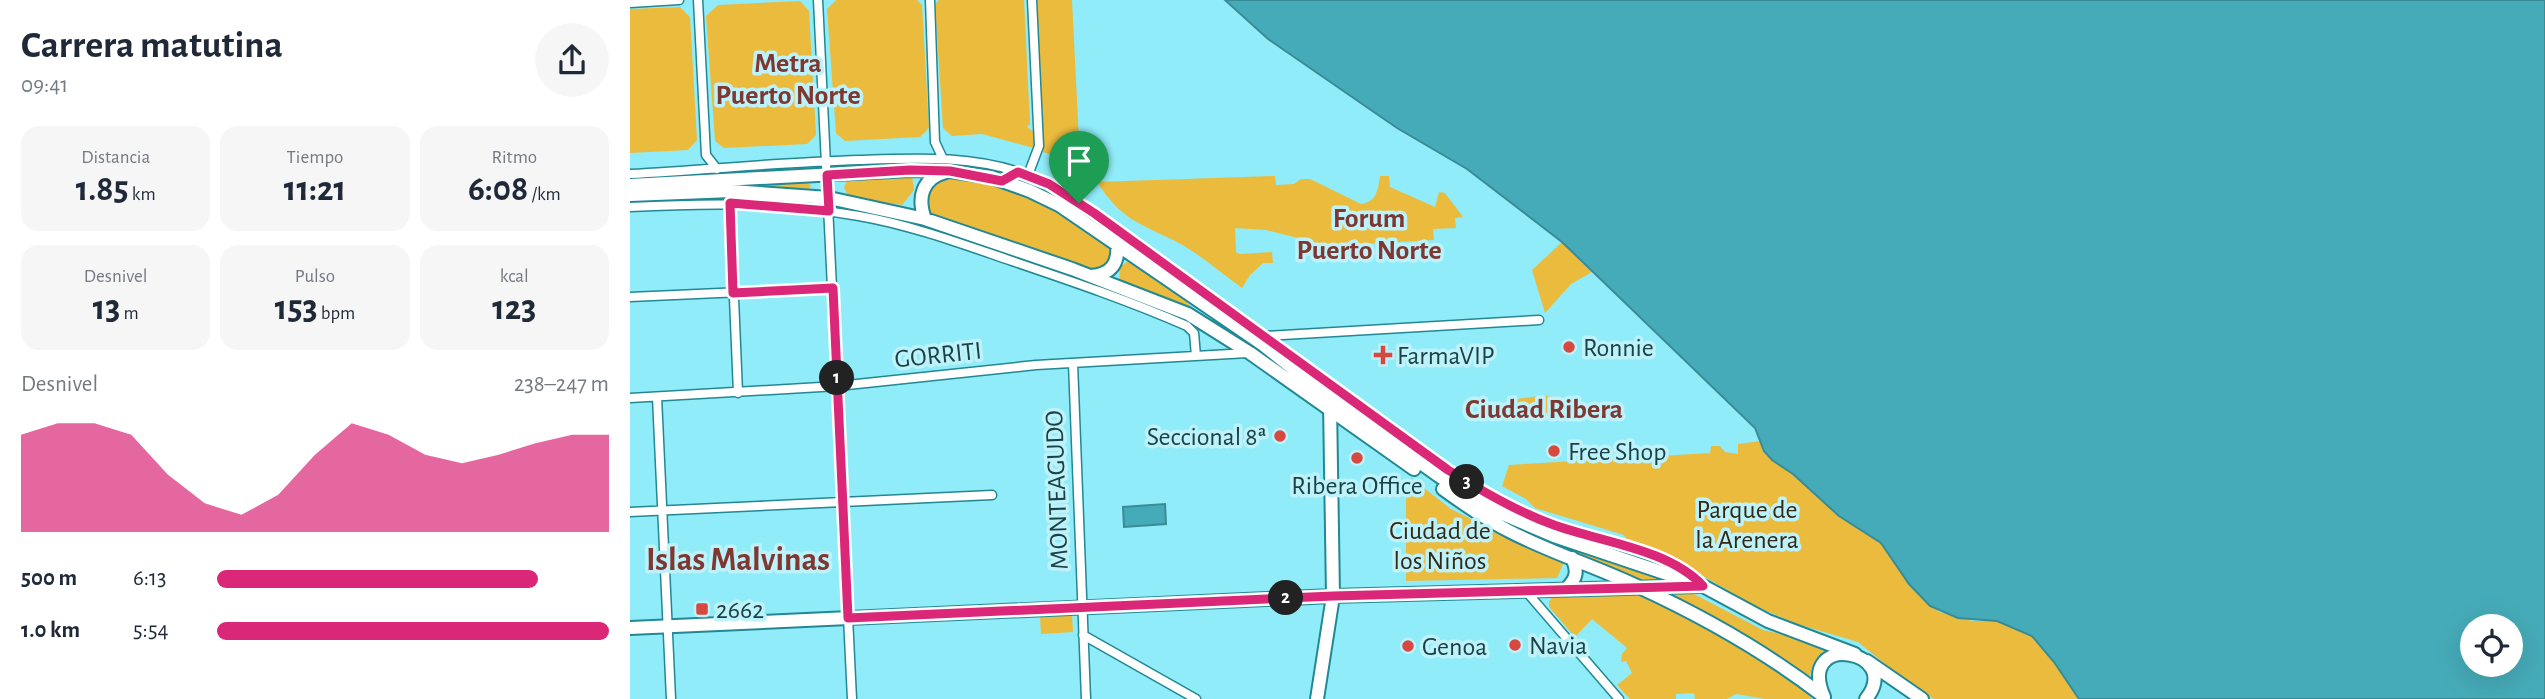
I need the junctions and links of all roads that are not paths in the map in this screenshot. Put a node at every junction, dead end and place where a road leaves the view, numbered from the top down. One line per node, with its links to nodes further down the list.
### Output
1 (679, 0): 6 (street)
2 (698, 0): 9 (street)
3 (818, 0): 8 (street)
4 (930, 0): 7 (street)
5 (1031, 0): 12 (street)
6 (630, 3)
7 (943, 159): 8 (street); 12 (street)
8 (827, 161): 9 (street); 13 (street)
9 (717, 169): 11 (street); 14 (main road)
10 (950, 171): 13 (main road); 15 (main road); 25 (main road)
11 (630, 174)
12 (1023, 174): 15 (main road); 24 (street)
13 (827, 175): 14 (main road); 20 (street)
14 (733, 180): 16 (main road)
15 (1002, 181): 27 (main road)
16 (630, 185)
17 (659, 194): 18 (main road); 20 (main road); 21 (main road)
18 (630, 195)
19 (730, 203): 20 (street); 21 (street); 31 (street)
20 (829, 204): 23 (main road); 26 (street); 30 (street)
21 (672, 205): 22 (street)
22 (630, 207)
23 (895, 211): 25 (main road); 26 (main road)
24 (1094, 213): 27 (main road); 34 (street)
25 (925, 219): 29 (main road)
26 (901, 225): 36 (street)
27 (1094, 227): 28 (main road)
28 (1117, 244): 29 (main road); 43 (main road)
29 (1091, 276): 35 (main road)
30 (833, 288): 31 (street); 39 (street)
31 (733, 293): 32 (street); 40 (street)
32 (630, 298)
33 (1539, 320): 34 (street)
34 (1264, 336): 38 (street)
35 (1251, 353): 36 (street, GORRITI); 44 (main road)
36 (1196, 356): 37 (street, GORRITI)
37 (1073, 363): 39 (street, GORRITI); 55 (street, MONTEAGUDO)
38 (1329, 383): 43 (street); 50 (street)
39 (838, 386): 40 (street, GORRITI); 46 (street)
40 (737, 393): 41 (street, GORRITI)
41 (657, 397): 42 (street, GORRITI); 47 (street)
42 (630, 398)
43 (1330, 398): 44 (main road); 50 (main road)
44 (1331, 411): 49 (main road); 54 (main road)
45 (992, 495): 46 (street)
46 (843, 502): 47 (street); 56 (street)
47 (662, 510): 48 (street); 57 (street)
48 (630, 512)
49 (1572, 558): 51 (main road); 52 (main road)
50 (1703, 586): 51 (main road); 60 (main road)
51 (1639, 587): 52 (main road); 61 (main road)
52 (1567, 588): 53 (main road)
53 (1525, 590): 54 (main road); 67 (street)
54 (1333, 596): 55 (main road); 66 (main road)
55 (1082, 607): 56 (main road); 59 (street, MONTEAGUDO)
56 (848, 618): 57 (main road); 63 (street)
57 (668, 626): 58 (main road); 62 (street)
58 (630, 628)
59 (1083, 635): 64 (street, MONTEAGUDO); 65 (street)
60 (1859, 656): 61 (main road); 68 (main road); 69 (main road)
61 (1824, 698)
62 (671, 699)
63 (852, 699)
64 (1086, 699)
65 (1196, 699)
66 (1317, 699)
67 (1619, 699)
68 (1866, 699)
69 (1922, 699)

